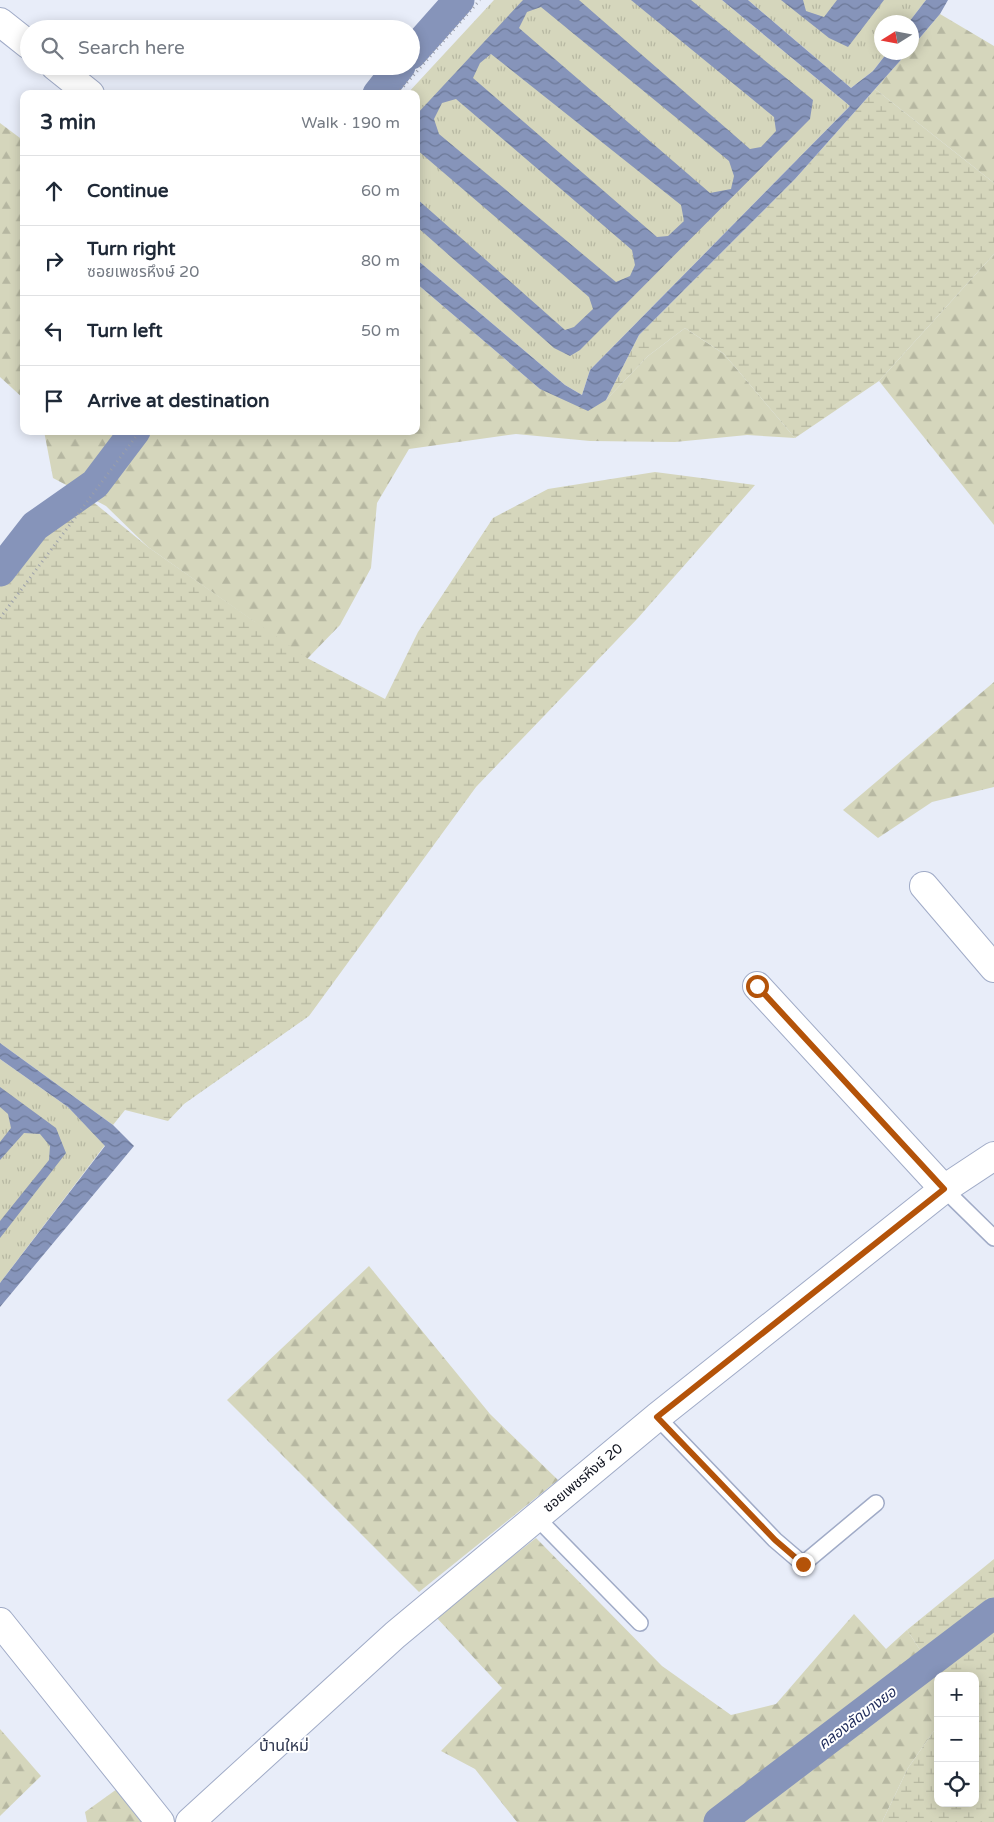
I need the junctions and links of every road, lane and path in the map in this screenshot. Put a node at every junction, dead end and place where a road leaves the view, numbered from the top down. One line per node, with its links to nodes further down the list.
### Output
1 (480, 0): 4 (path)
2 (0, 22): 3 (street)
3 (20, 38)
4 (420, 68)
5 (66, 75): 7 (street)
6 (414, 75): 8 (path)
7 (85, 90)
8 (401, 90)
9 (137, 435): 10 (path)
10 (0, 618)
11 (924, 886): 12 (street)
12 (994, 968)
13 (757, 986): 15 (street)
14 (994, 1156): 15 (street, ซอยเพชรหึงษ์ 20)
15 (944, 1189): 16 (lane); 17 (street, ซอยเพชรหึงษ์ 20)
16 (994, 1238)
17 (657, 1417): 18 (lane); 19 (street, ซอยเพชรหึงษ์ 20)
18 (876, 1503)
19 (536, 1518): 21 (lane); 23 (street, ซอยเพชรหึงษ์ 20)
20 (0, 1622): 22 (street)
21 (640, 1623)
22 (160, 1822)
23 (190, 1822)

